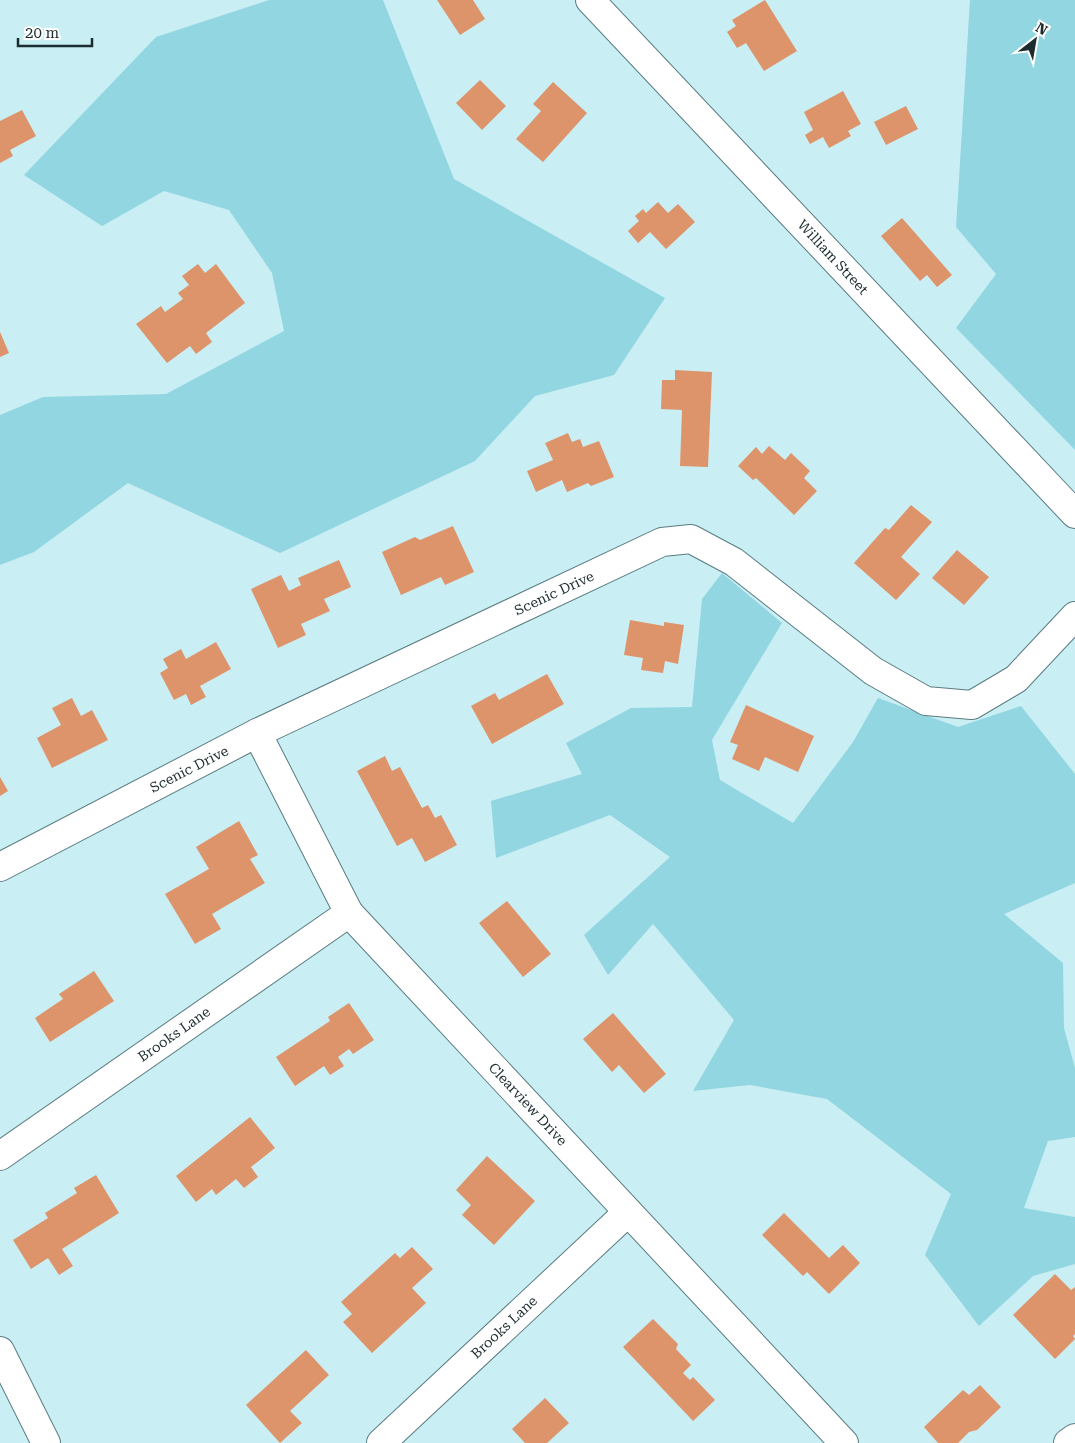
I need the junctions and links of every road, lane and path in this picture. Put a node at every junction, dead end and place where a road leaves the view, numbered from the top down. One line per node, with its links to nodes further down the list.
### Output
1 (590, 0): 2 (street, William Street)
2 (1075, 514)
3 (1075, 616): 4 (street, Scenic Drive)
4 (257, 733): 5 (street, Scenic Drive); 6 (street, Clearview Drive)
5 (0, 867)
6 (348, 912): 7 (street, Brooks Lane); 8 (street, Clearview Drive)
7 (0, 1156)
8 (628, 1212): 12 (street, Brooks Lane); 13 (street, Clearview Drive)
9 (0, 1352): 11 (street)
10 (1075, 1438): 14 (street)
11 (46, 1443)
12 (381, 1443)
13 (844, 1443)
14 (1068, 1443)

